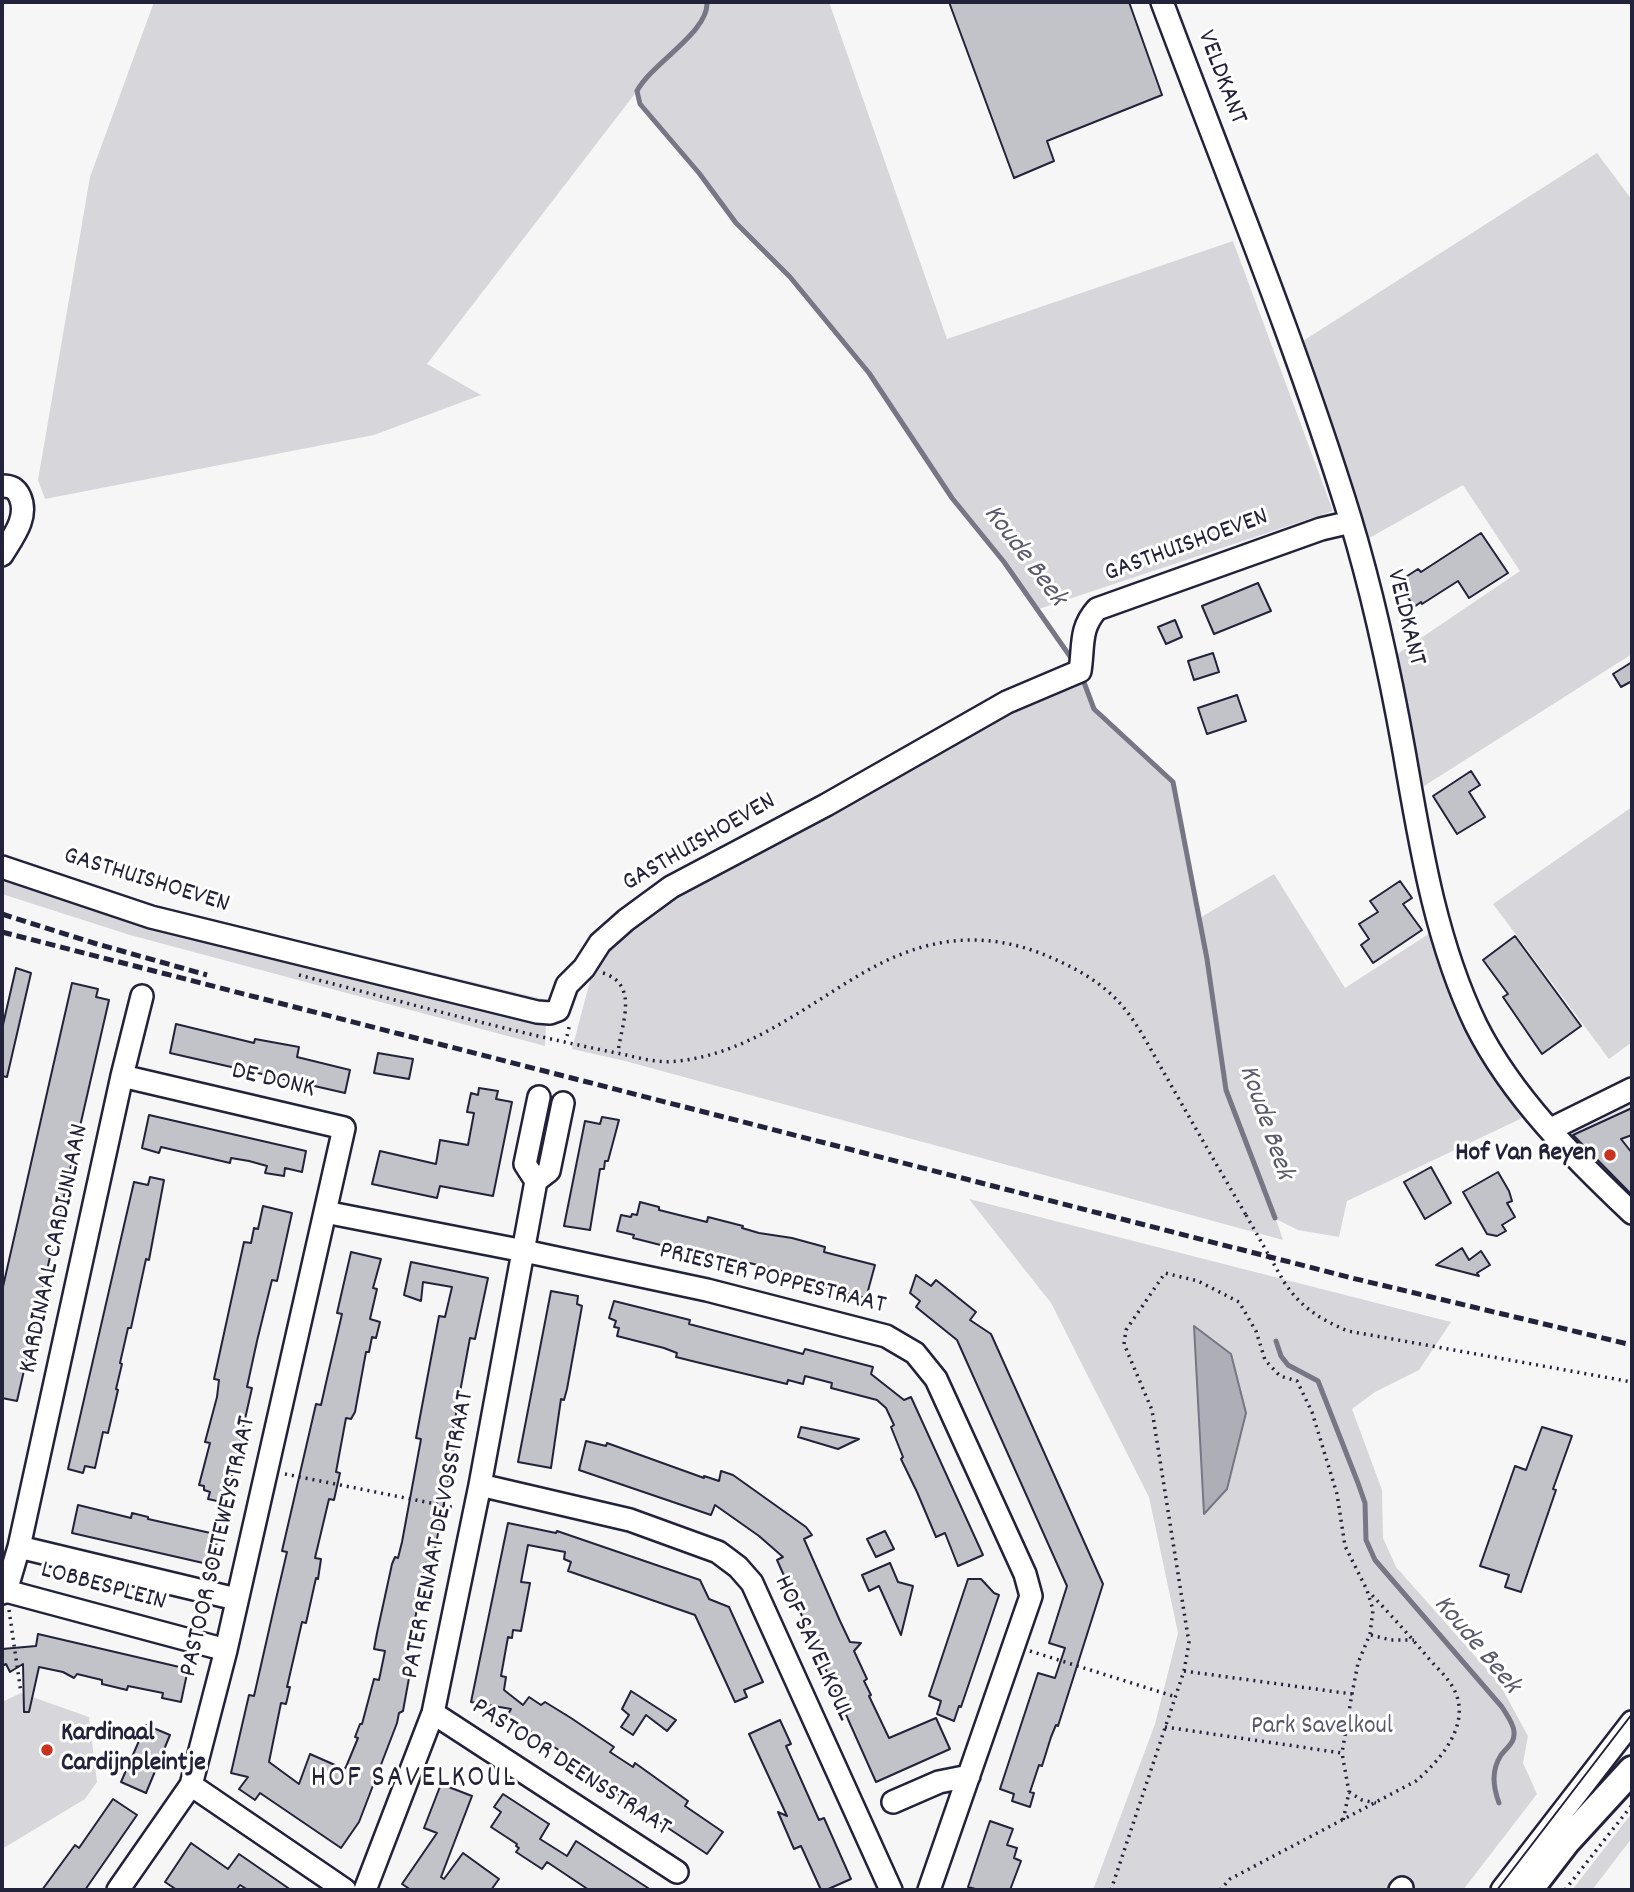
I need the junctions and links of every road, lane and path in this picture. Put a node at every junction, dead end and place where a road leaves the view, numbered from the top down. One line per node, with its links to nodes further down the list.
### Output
1 (1162, 2): 3 (street, VELDKANT)
2 (2, 486): 4 (street)
3 (1351, 522): 6 (street, GASTHUISHOEVEN); 14 (street, VELDKANT)
4 (2, 555)
5 (2, 867): 6 (street, GASTHUISHOEVEN)
6 (584, 968): 9 (path)
7 (142, 996): 10 (street, KARDINAAL CARDIJNLAAN)
8 (534, 1035): 9 (path)
9 (618, 1053): 19 (path, bridge)
10 (122, 1076): 16 (street, DE DONK); 23 (street, KARDINAAL CARDIJNLAAN)
11 (1632, 1089): 14 (street)
12 (539, 1097): 15 (street, PATER RENAAT DE VOSSTRAAT)
13 (563, 1102): 15 (street, PATER RENAAT DE VOSSTRAAT)
14 (1550, 1129): 17 (street, VELDKANT)
15 (536, 1181): 18 (street, PATER RENAAT DE VOSSTRAAT)
16 (327, 1204): 18 (street, PRIESTER POPPESTRAAT); 20 (street, PASTOOR SOETEWEYSTRAAT)
17 (1632, 1213)
18 (524, 1251): 21 (street, PATER RENAAT DE VOSSTRAAT); 29 (street, PRIESTER POPPESTRAAT)
19 (1632, 1382)
20 (266, 1471): 22 (path); 26 (street, PASTOOR SOETEWEYSTRAAT)
21 (480, 1485): 22 (street, PATER RENAAT DE VOSSTRAAT); 52 (street, HOF SAVELKOUL)
22 (475, 1511): 35 (street, PATER RENAAT DE VOSSTRAAT)
23 (19, 1547): 25 (street, KARDINAAL CARDIJNLAAN); 26 (street, LOBBESPLEIN)
24 (1367, 1590): 27 (path); 28 (path); 31 (path)
25 (4, 1592): 30 (street, LOBBESPLEIN); 32 (path)
26 (236, 1599): 30 (street, PASTOOR SOETEWEYSTRAAT)
27 (1370, 1634): 28 (path); 33 (path)
28 (1414, 1640): 45 (path)
29 (1014, 1647): 34 (path); 40 (street, PRIESTER POPPESTRAAT)
30 (226, 1650): 42 (street, PASTOOR SOETEWEYSTRAAT)
31 (1184, 1671): 33 (path); 34 (path)
32 (21, 1693)
33 (1352, 1694): 38 (path)
34 (1174, 1696): 37 (path)
35 (433, 1713): 48 (street, PASTOOR DEENSSTRAAT); 51 (street, PATER RENAAT DE VOSSTRAAT)
36 (1632, 1721): 56 (street)
37 (1165, 1727): 38 (path); 54 (path)
38 (1342, 1753): 43 (path)
39 (1632, 1770): 57 (main road)
40 (969, 1776): 44 (street); 53 (street, PRIESTER POPPESTRAAT)
41 (1632, 1784): 58 (main road)
42 (191, 1785): 49 (street, PASTOOR SOETEWEYSTRAAT); 50 (street)
43 (1349, 1792): 45 (path); 47 (path)
44 (894, 1802)
45 (1377, 1803): 47 (path)
46 (1632, 1805): 59 (path)
47 (1343, 1821): 55 (path)
48 (677, 1872)
49 (118, 1890)
50 (345, 1890)
51 (365, 1890)
52 (891, 1890)
53 (929, 1890)
54 (1111, 1890)
55 (1220, 1890)
56 (1502, 1890)
57 (1529, 1890)
58 (1550, 1890)
59 (1565, 1890)

